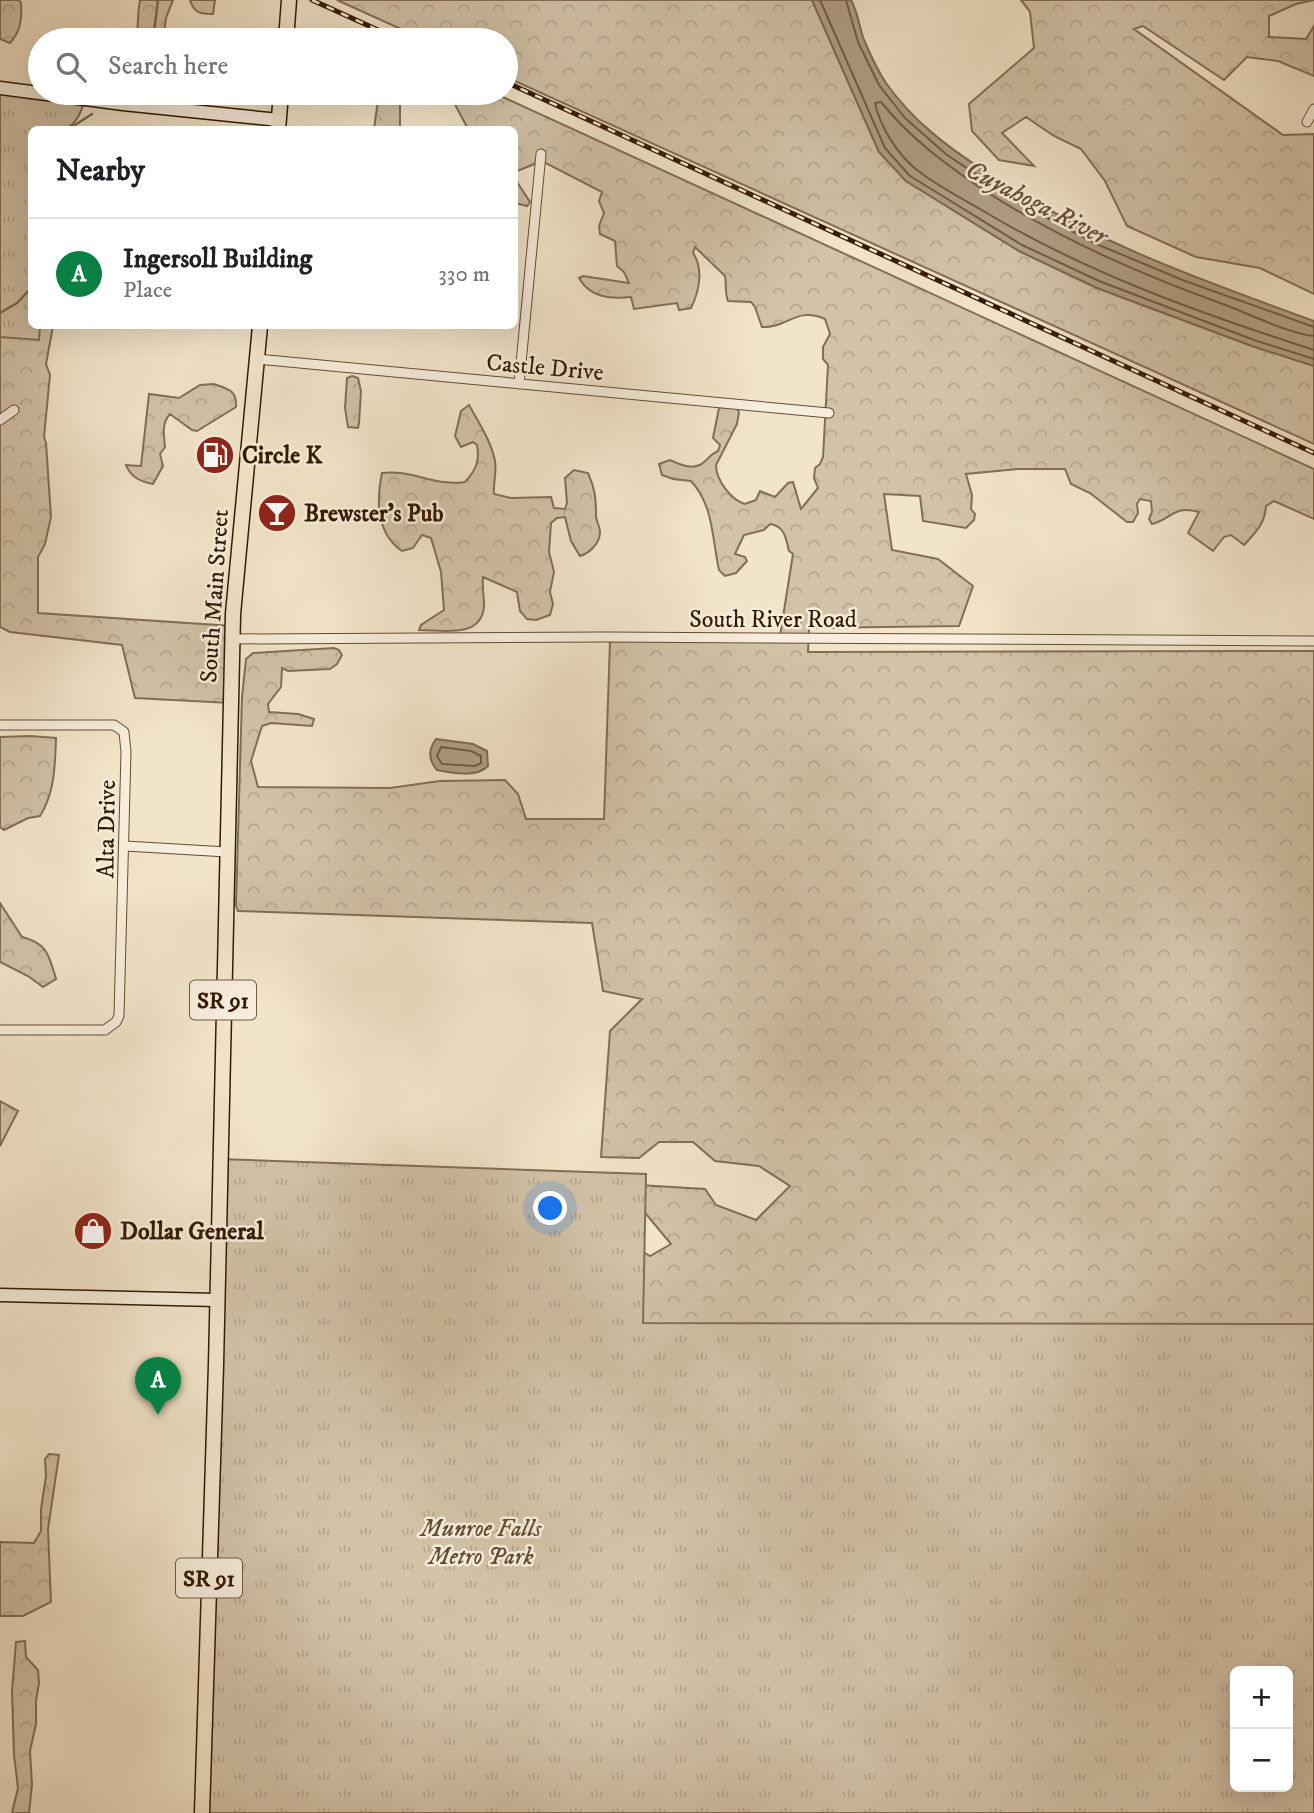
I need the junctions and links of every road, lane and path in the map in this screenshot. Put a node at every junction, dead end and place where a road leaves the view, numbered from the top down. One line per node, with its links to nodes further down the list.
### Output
1 (289, 0): 2 (main road)
2 (287, 28)
3 (0, 88): 4 (street)
4 (28, 92)
5 (130, 105): 9 (street)
6 (280, 105): 9 (main road)
7 (1314, 108): 8 (street)
8 (1307, 122)
9 (279, 125)
10 (541, 154): 13 (street)
11 (260, 329): 12 (main road, South Main Street / SR 91)
12 (257, 359): 13 (street, Castle Drive); 17 (main road, South Main Street / SR 91)
13 (519, 384): 15 (street, Castle Drive)
14 (14, 410): 16 (street)
15 (829, 413)
16 (0, 420)
17 (232, 639): 18 (street, South River Road); 21 (main road, South Main Street / SR 91)
18 (1314, 641)
19 (0, 724): 20 (street, Alta Drive)
20 (125, 846): 21 (street); 22 (street, Alta Drive)
21 (227, 852): 24 (main road, SR 91)
22 (0, 1030)
23 (0, 1295): 24 (street)
24 (217, 1300): 25 (main road, SR 91)
25 (202, 1813)

